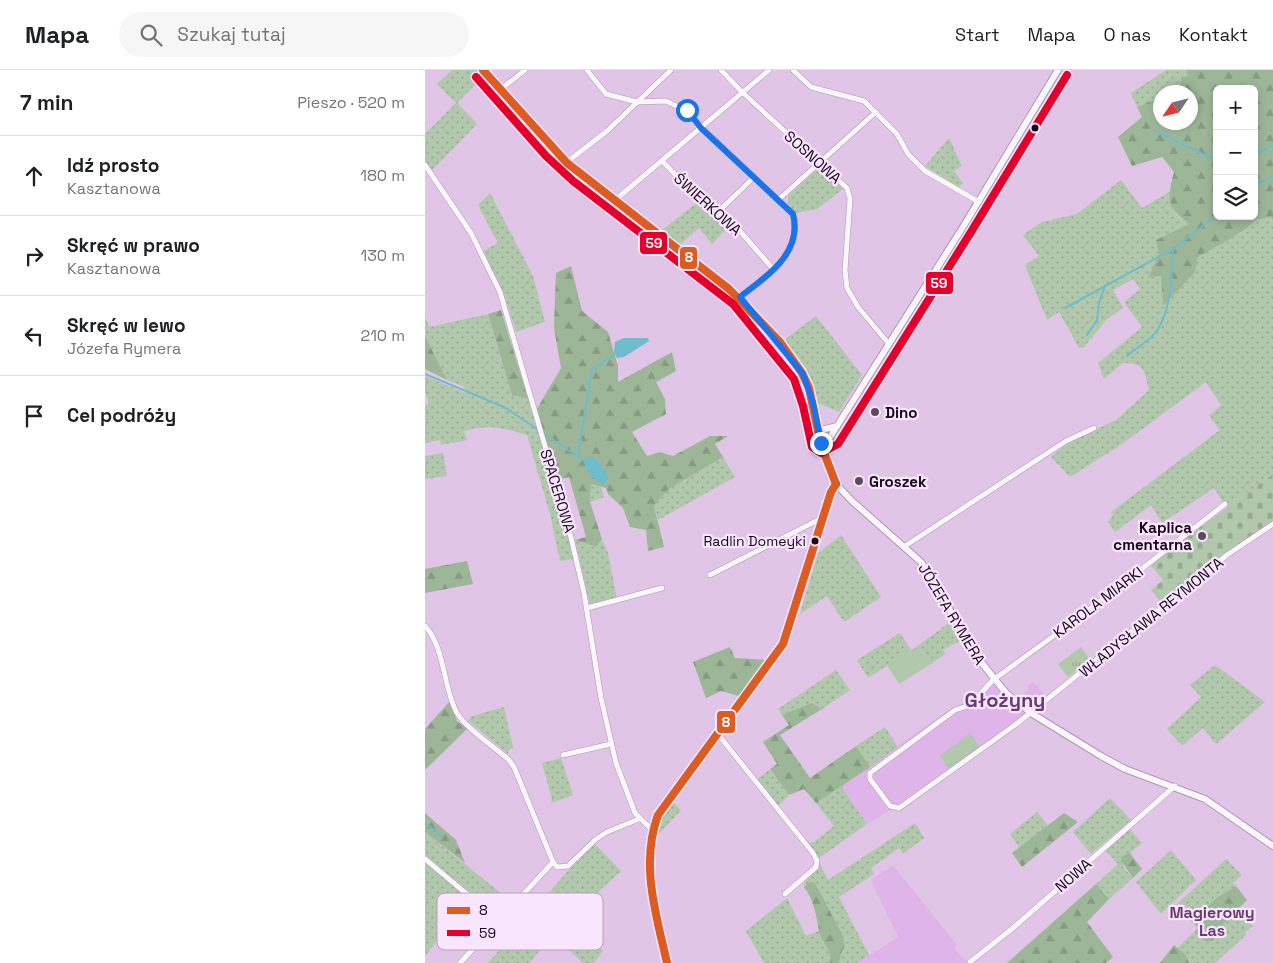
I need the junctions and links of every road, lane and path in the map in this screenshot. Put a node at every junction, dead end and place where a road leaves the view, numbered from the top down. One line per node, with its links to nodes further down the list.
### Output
1 (483, 70): 16 (street, JÓZEFA RYMERA)
2 (525, 70): 10 (street)
3 (595, 70): 9 (street)
4 (671, 70): 12 (street)
5 (721, 70): 11 (street, SOSNOWA)
6 (769, 70): 11 (street)
7 (793, 70): 13 (street)
8 (1058, 70): 22 (street)
9 (589, 72): 12 (street)
10 (505, 86)
11 (741, 92): 14 (street); 17 (street, SOSNOWA)
12 (637, 102): 14 (street); 16 (street)
13 (876, 112): 17 (street); 22 (street)
14 (701, 128): 15 (street); 19 (street)
15 (662, 161): 21 (street); 23 (street, ŚWIERKOWA)
16 (567, 162): 21 (street, JÓZEFA RYMERA)
17 (819, 162): 20 (street); 26 (street, SOSNOWA)
18 (425, 165): 38 (street, SPACEROWA)
19 (754, 177): 20 (street); 23 (street)
20 (779, 200): 24 (street)
21 (614, 201): 25 (street, JÓZEFA RYMERA)
22 (979, 202): 26 (street)
23 (717, 213): 24 (street, ŚWIERKOWA)
24 (774, 270): 25 (street)
25 (740, 297): 29 (street, JÓZEFA RYMERA)
26 (889, 344): 27 (street)
27 (837, 426): 29 (street); 30 (street)
28 (1094, 428): 35 (street)
29 (818, 431): 30 (street, JÓZEFA RYMERA)
30 (821, 443): 31 (street, JÓZEFA RYMERA)
31 (836, 484): 33 (street); 35 (street, JÓZEFA RYMERA)
32 (1225, 504): 40 (street, KAROLA MIARKI)
33 (823, 518): 36 (street); 42 (street)
34 (1273, 524): 41 (street, WŁADYSŁAWA REYMONTA)
35 (905, 546): 40 (street, JÓZEFA RYMERA)
36 (710, 575)
37 (662, 588): 38 (street)
38 (587, 608): 43 (street, SPACEROWA)
39 (425, 626): 50 (street)
40 (993, 680): 41 (street, JÓZEFA RYMERA); 41 (street, KAROLA MIARKI)
41 (1031, 713): 45 (street, JÓZEFA RYMERA)
42 (717, 733): 47 (street); 53 (street)
43 (611, 744): 44 (street); 46 (street, SPACEROWA)
44 (563, 755)
45 (1175, 786): 48 (street, JÓZEFA RYMERA); 55 (street, NOWA)
46 (639, 819): 47 (street, SPACEROWA); 50 (street)
47 (652, 830): 57 (street)
48 (1273, 846)
49 (425, 858): 51 (street)
50 (553, 862): 52 (street)
51 (466, 893)
52 (525, 893)
53 (785, 894)
54 (472, 950): 56 (street)
55 (969, 962)
56 (460, 963)
57 (667, 963)

